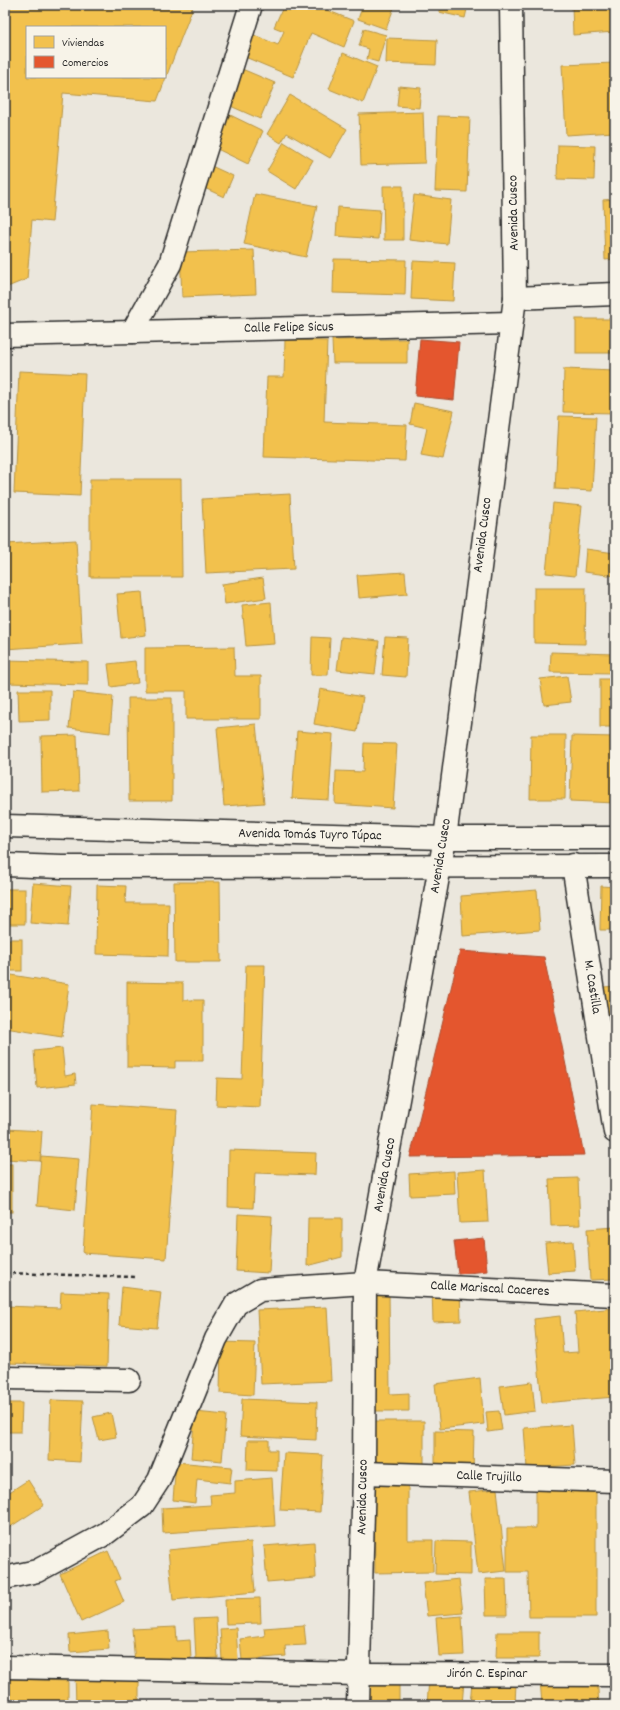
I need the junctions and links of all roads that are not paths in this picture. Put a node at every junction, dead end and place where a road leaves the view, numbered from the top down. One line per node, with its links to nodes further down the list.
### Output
1 (251, 5): 6 (street)
2 (511, 5): 4 (street, Avenida Cusco)
3 (615, 294): 4 (street)
4 (515, 298): 5 (street, Avenida Cusco)
5 (511, 323): 6 (street, Calle Felipe Sicus); 9 (street, Avenida Cusco)
6 (132, 332): 7 (street, Calle Felipe Sicus)
7 (10, 335)
8 (5, 826): 9 (street, Avenida Tomás Tuyro Túpac)
9 (445, 838): 10 (street, Avenida Tomás Tuyro Túpac); 12 (street, Avenida Cusco)
10 (615, 838)
11 (5, 865): 12 (street)
12 (441, 865): 13 (street); 16 (street, Avenida Cusco)
13 (573, 865): 14 (street); 15 (street, M. Castilla)
14 (615, 866)
15 (615, 1132)
16 (365, 1283): 17 (street, Calle Mariscal Caceres); 20 (street, Avenida Cusco); 22 (street, Calle Mariscal Caceres)
17 (615, 1295)
18 (5, 1378): 19 (street)
19 (129, 1380)
20 (364, 1473): 21 (street, Calle Trujillo); 24 (street, Avenida Cusco)
21 (615, 1482)
22 (5, 1578)
23 (5, 1667): 24 (street, Jirón C. Espinar)
24 (359, 1674): 25 (street, Jirón C. Espinar); 26 (street, Avenida Cusco)
25 (615, 1675)
26 (358, 1705)

